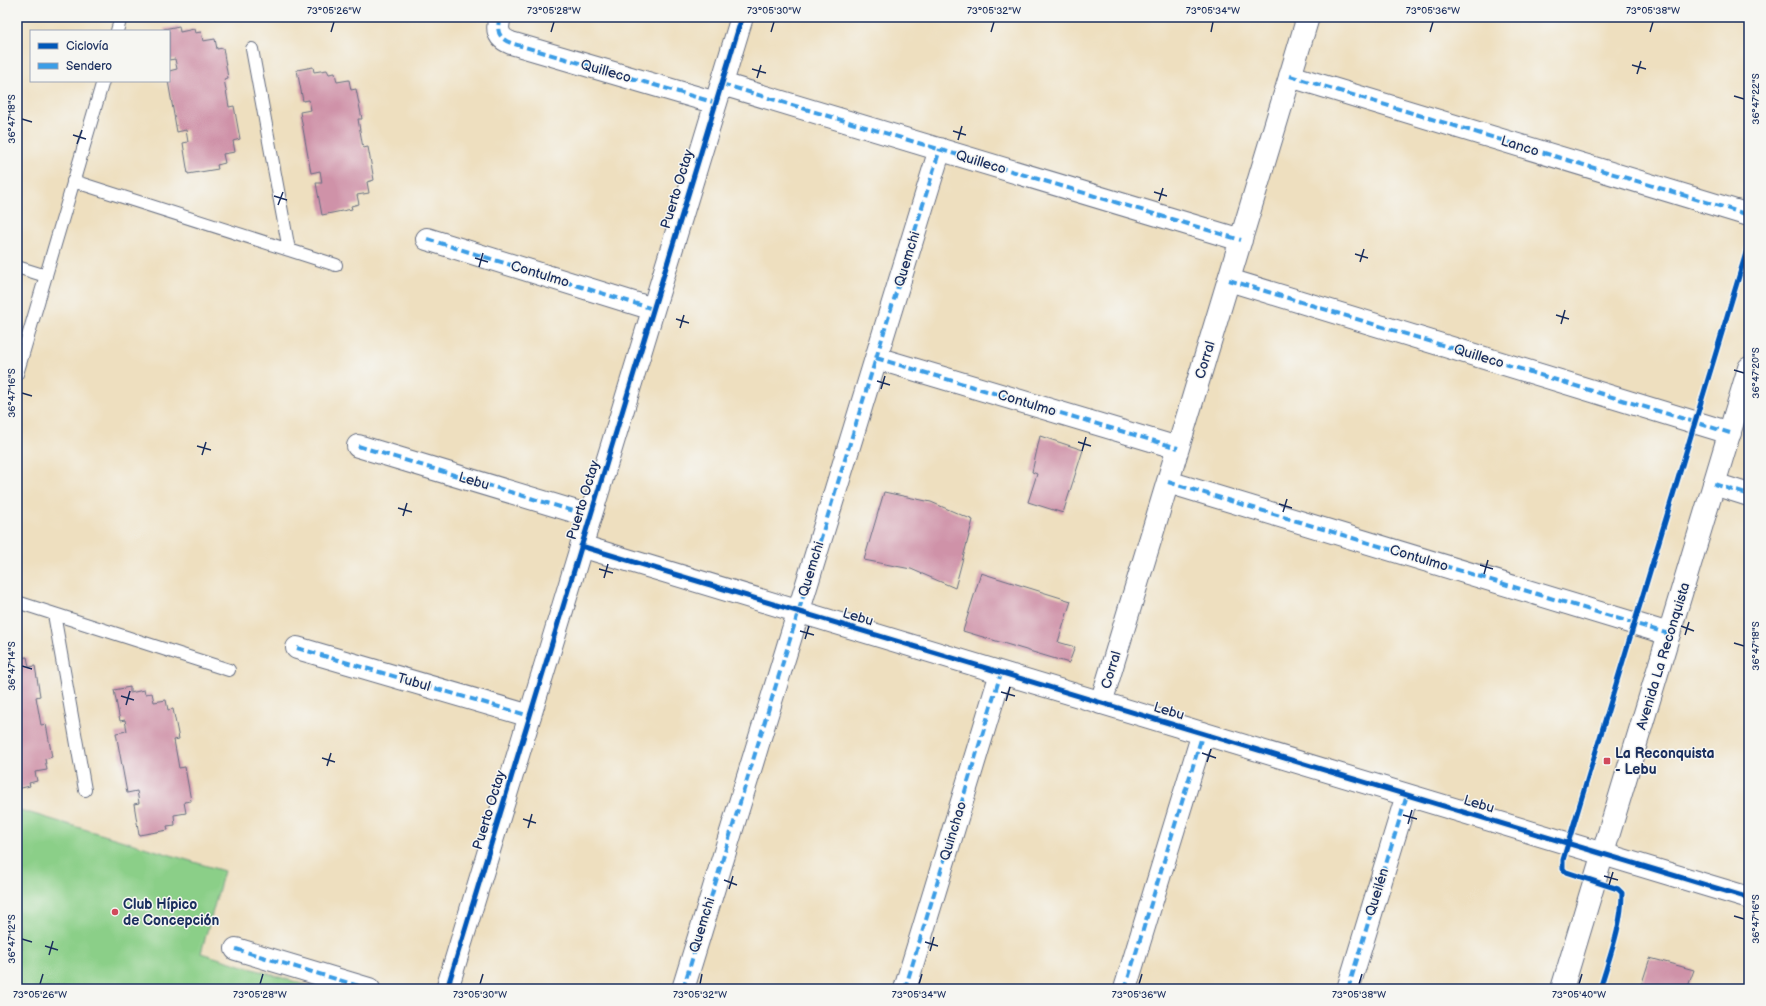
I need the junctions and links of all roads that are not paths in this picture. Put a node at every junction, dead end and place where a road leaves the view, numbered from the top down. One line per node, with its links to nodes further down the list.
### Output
1 (121, 17): 5 (lane)
2 (742, 17): 9 (street, Puerto Octay)
3 (1306, 18): 7 (street, Corral)
4 (499, 26): 9 (street, Quilleco)
5 (117, 30)
6 (252, 49): 15 (lane)
7 (1290, 76): 12 (street, Lanco); 14 (street, Corral)
8 (103, 82): 11 (lane)
9 (719, 93): 10 (street, Quilleco); 20 (street, Puerto Octay)
10 (940, 150): 14 (street, Quilleco); 21 (street, Quemchi)
11 (73, 182): 15 (lane); 18 (lane)
12 (1749, 215)
13 (427, 239): 20 (street, Contulmo)
14 (1241, 240): 19 (street, Corral)
15 (289, 250): 16 (lane)
16 (336, 265)
17 (17, 267): 18 (lane)
18 (46, 276): 23 (lane)
19 (1229, 280): 24 (street, Quilleco); 26 (street, Corral)
20 (653, 309): 30 (street, Puerto Octay)
21 (876, 358): 26 (street, Contulmo); 33 (street, Quemchi)
22 (1749, 368): 24 (street, Avenida La Reconquista)
23 (17, 374)
24 (1730, 433): 28 (street, Avenida La Reconquista)
25 (358, 446): 30 (street, Lebu)
26 (1178, 448): 27 (street, Corral)
27 (1168, 482): 35 (street, Contulmo); 39 (street, Corral)
28 (1714, 484): 29 (street); 35 (street, Avenida La Reconquista)
29 (1749, 495)
30 (590, 516): 31 (street, Puerto Octay)
31 (581, 546): 33 (street, Lebu); 40 (street, Puerto Octay)
32 (17, 602): 34 (lane)
33 (798, 612): 38 (street, Lebu); 49 (street, Quemchi)
34 (54, 614): 37 (lane); 42 (lane)
35 (1669, 634): 44 (street, Avenida La Reconquista)
36 (298, 648): 40 (street, Tubul)
37 (230, 670)
38 (1001, 673): 39 (street, Lebu); 50 (street, Quinchao)
39 (1101, 703): 41 (street, Lebu)
40 (530, 716): 48 (street, Puerto Octay)
41 (1203, 733): 43 (street, Lebu); 51 (street)
42 (85, 790)
43 (1407, 795): 44 (street, Lebu); 52 (street, Queilén)
44 (1603, 854): 45 (street, Lebu); 53 (street, Avenida La Reconquista)
45 (1749, 898)
46 (236, 949): 47 (street)
47 (369, 989)
48 (447, 989)
49 (683, 989)
50 (905, 989)
51 (1125, 989)
52 (1348, 989)
53 (1562, 989)

